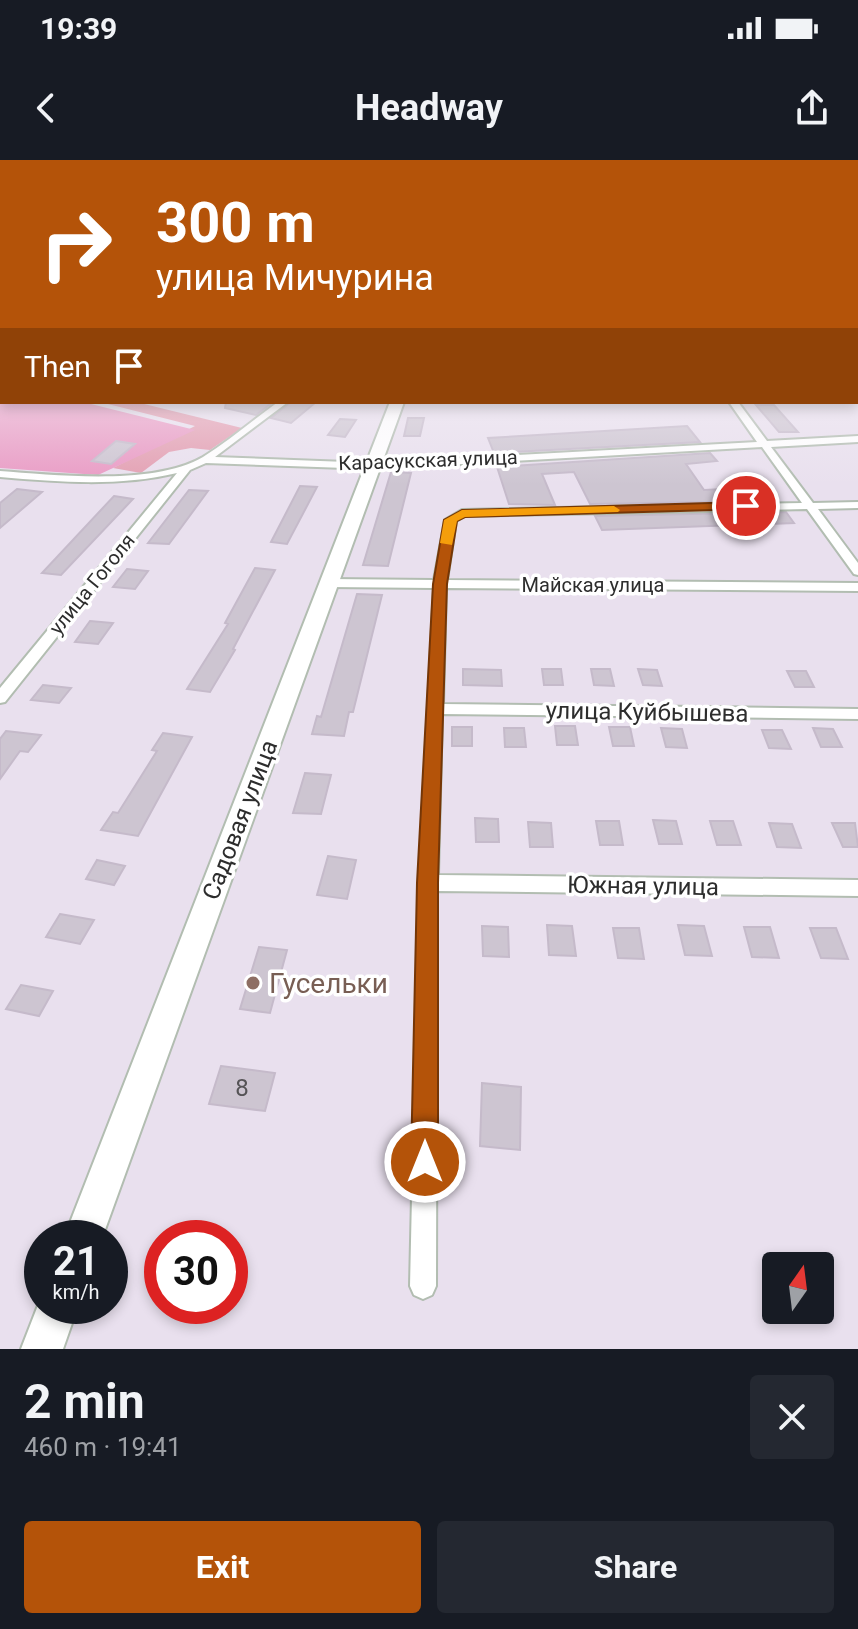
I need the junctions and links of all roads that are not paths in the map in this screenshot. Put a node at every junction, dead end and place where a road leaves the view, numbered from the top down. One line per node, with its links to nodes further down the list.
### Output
1 (281, 404): 6 (street)
2 (396, 404): 7 (street, Садовая улица)
3 (734, 404): 5 (street)
4 (858, 439): 5 (street, Карасукская улица)
5 (763, 442): 7 (street, Карасукская улица); 12 (street)
6 (205, 460): 7 (street, Карасукская улица); 8 (street, Карасукская улица)
7 (373, 466): 15 (street, Садовая улица)
8 (185, 470): 10 (street, Карасукская улица); 18 (street, улица Гоголя)
9 (0, 474): 10 (street, Карасукская улица)
10 (13, 475): 11 (street)
11 (0, 486)
12 (810, 505): 13 (street); 14 (street); 16 (street)
13 (858, 505)
14 (858, 571)
15 (329, 583): 16 (street, Майская улица); 23 (street, Садовая улица)
16 (440, 584): 17 (street, Майская улица); 19 (street)
17 (858, 587)
18 (0, 698)
19 (435, 709): 20 (street, улица Куйбышева); 21 (street)
20 (858, 714)
21 (428, 883): 22 (street, Южная улица); 24 (street)
22 (858, 888)
23 (90, 1220)
24 (423, 1286)
25 (51, 1324): 26 (street)
26 (42, 1349)

